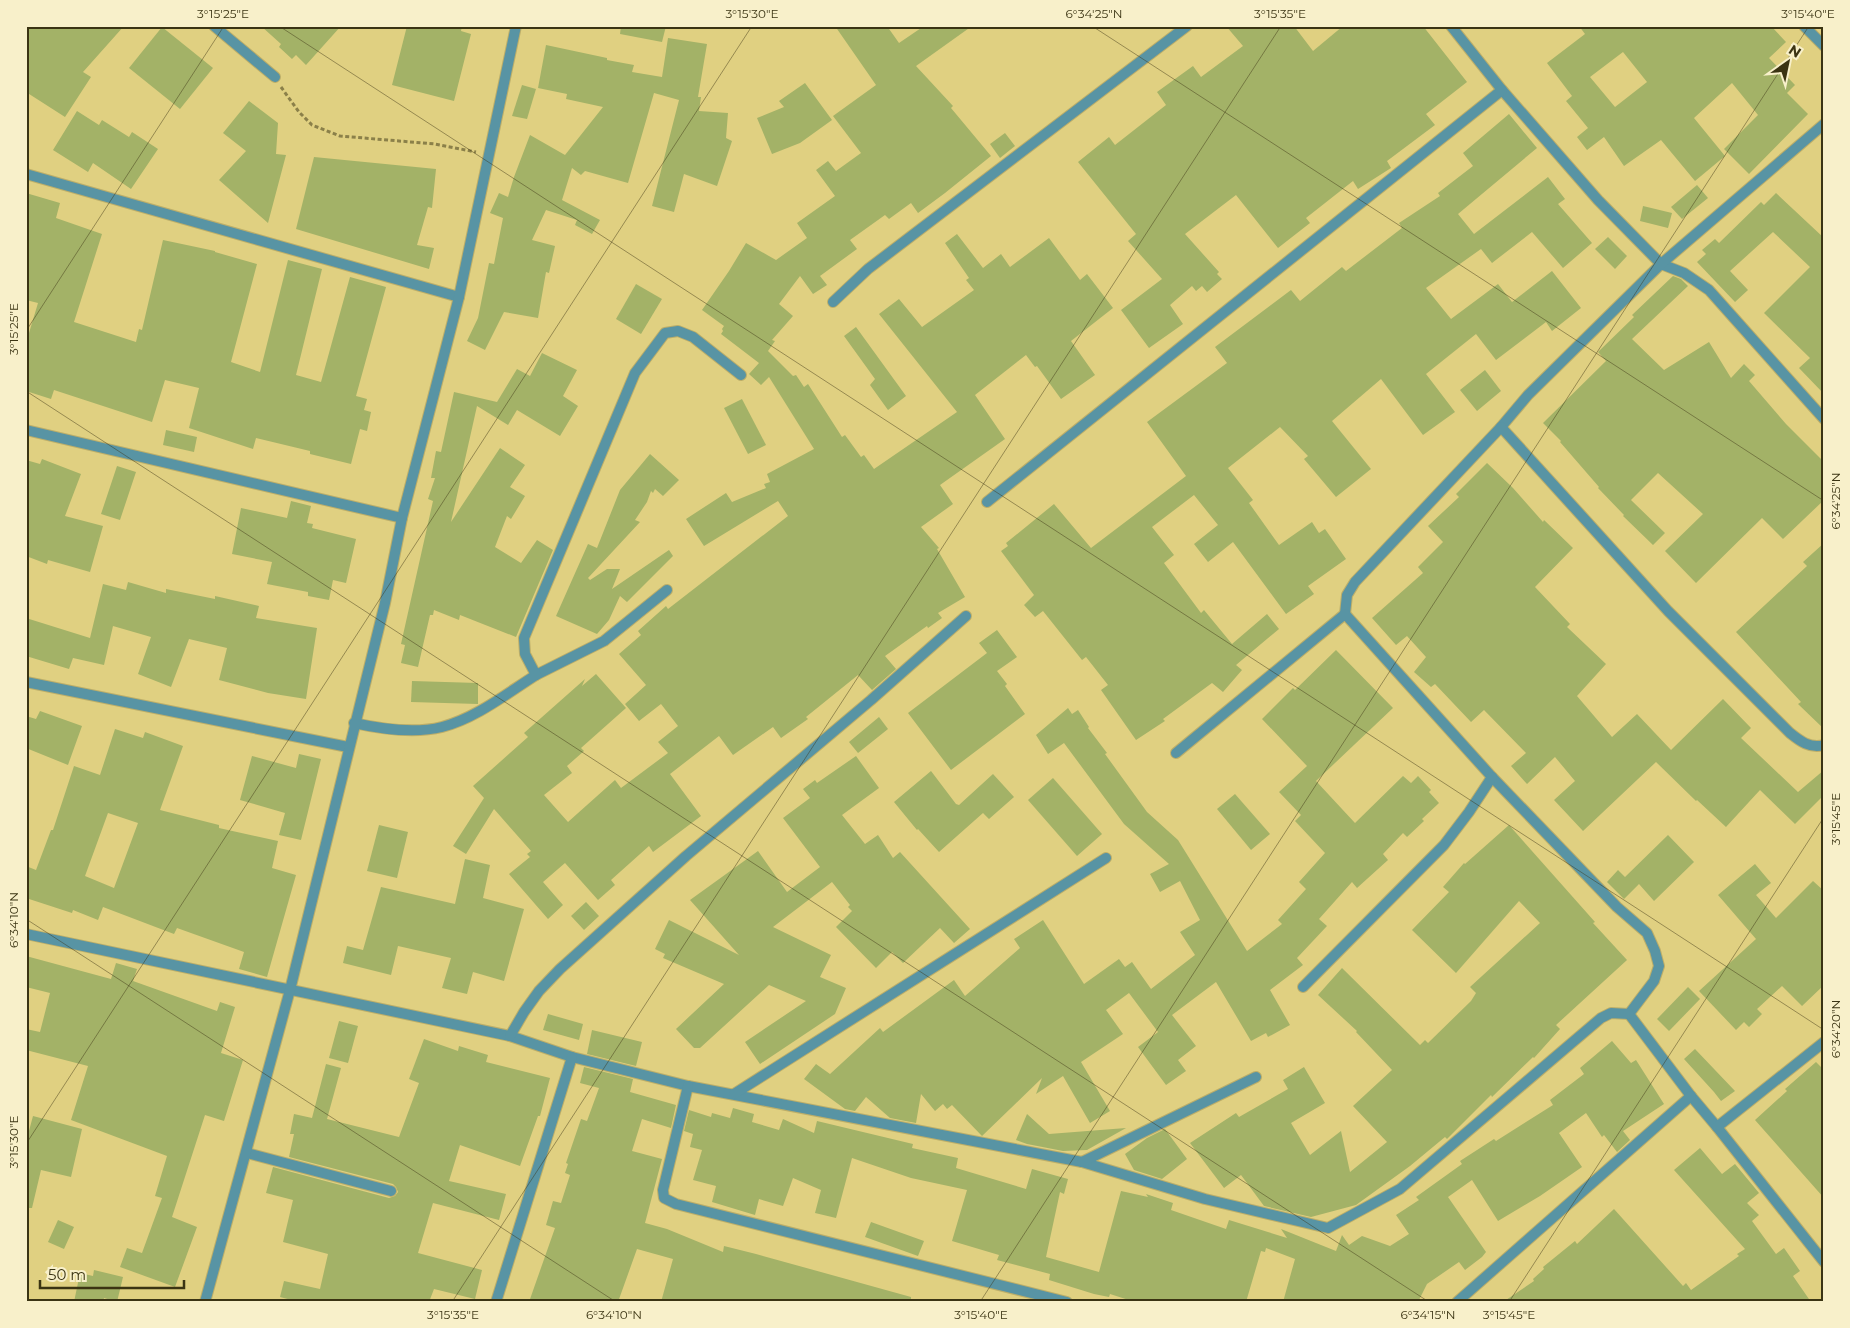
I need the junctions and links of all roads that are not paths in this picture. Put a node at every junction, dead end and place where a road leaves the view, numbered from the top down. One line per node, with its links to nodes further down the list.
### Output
1 (214, 26): 7 (street)
2 (516, 26): 12 (street)
3 (1188, 26): 13 (street)
4 (1451, 26): 8 (street)
5 (1804, 26): 6 (street)
6 (1824, 46)
7 (276, 78)
8 (1502, 90): 11 (street); 18 (street)
9 (1824, 124): 11 (street)
10 (26, 174): 12 (street)
11 (1661, 264): 15 (street); 16 (street)
12 (459, 297): 19 (street)
13 (833, 302)
14 (741, 375): 23 (street)
15 (1824, 419)
16 (1501, 427): 21 (street); 26 (street)
17 (26, 430): 19 (street)
18 (987, 502)
19 (402, 518): 25 (street)
20 (667, 590): 23 (street)
21 (1345, 614): 28 (street); 29 (street)
22 (966, 616): 35 (street)
23 (536, 675): 25 (street)
24 (26, 682): 27 (street)
25 (354, 723): 27 (street)
26 (1824, 745)
27 (348, 747): 33 (street)
28 (1176, 753)
29 (1492, 777): 32 (street); 34 (street)
30 (1106, 858): 40 (street)
31 (26, 934): 33 (street)
32 (1303, 986)
33 (290, 990): 35 (street); 43 (street)
34 (1630, 1014): 41 (street); 44 (street)
35 (510, 1036): 37 (street)
36 (1824, 1042): 42 (street)
37 (572, 1057): 39 (street); 48 (street)
38 (1256, 1076): 44 (street)
39 (688, 1086): 40 (street); 49 (street)
40 (734, 1094): 44 (street)
41 (1691, 1096): 42 (street); 50 (street)
42 (1717, 1127): 46 (street)
43 (247, 1153): 45 (street); 47 (street)
44 (1082, 1162)
45 (391, 1190)
46 (1824, 1262)
47 (205, 1302)
48 (496, 1302)
49 (1067, 1302)
50 (1457, 1302)

